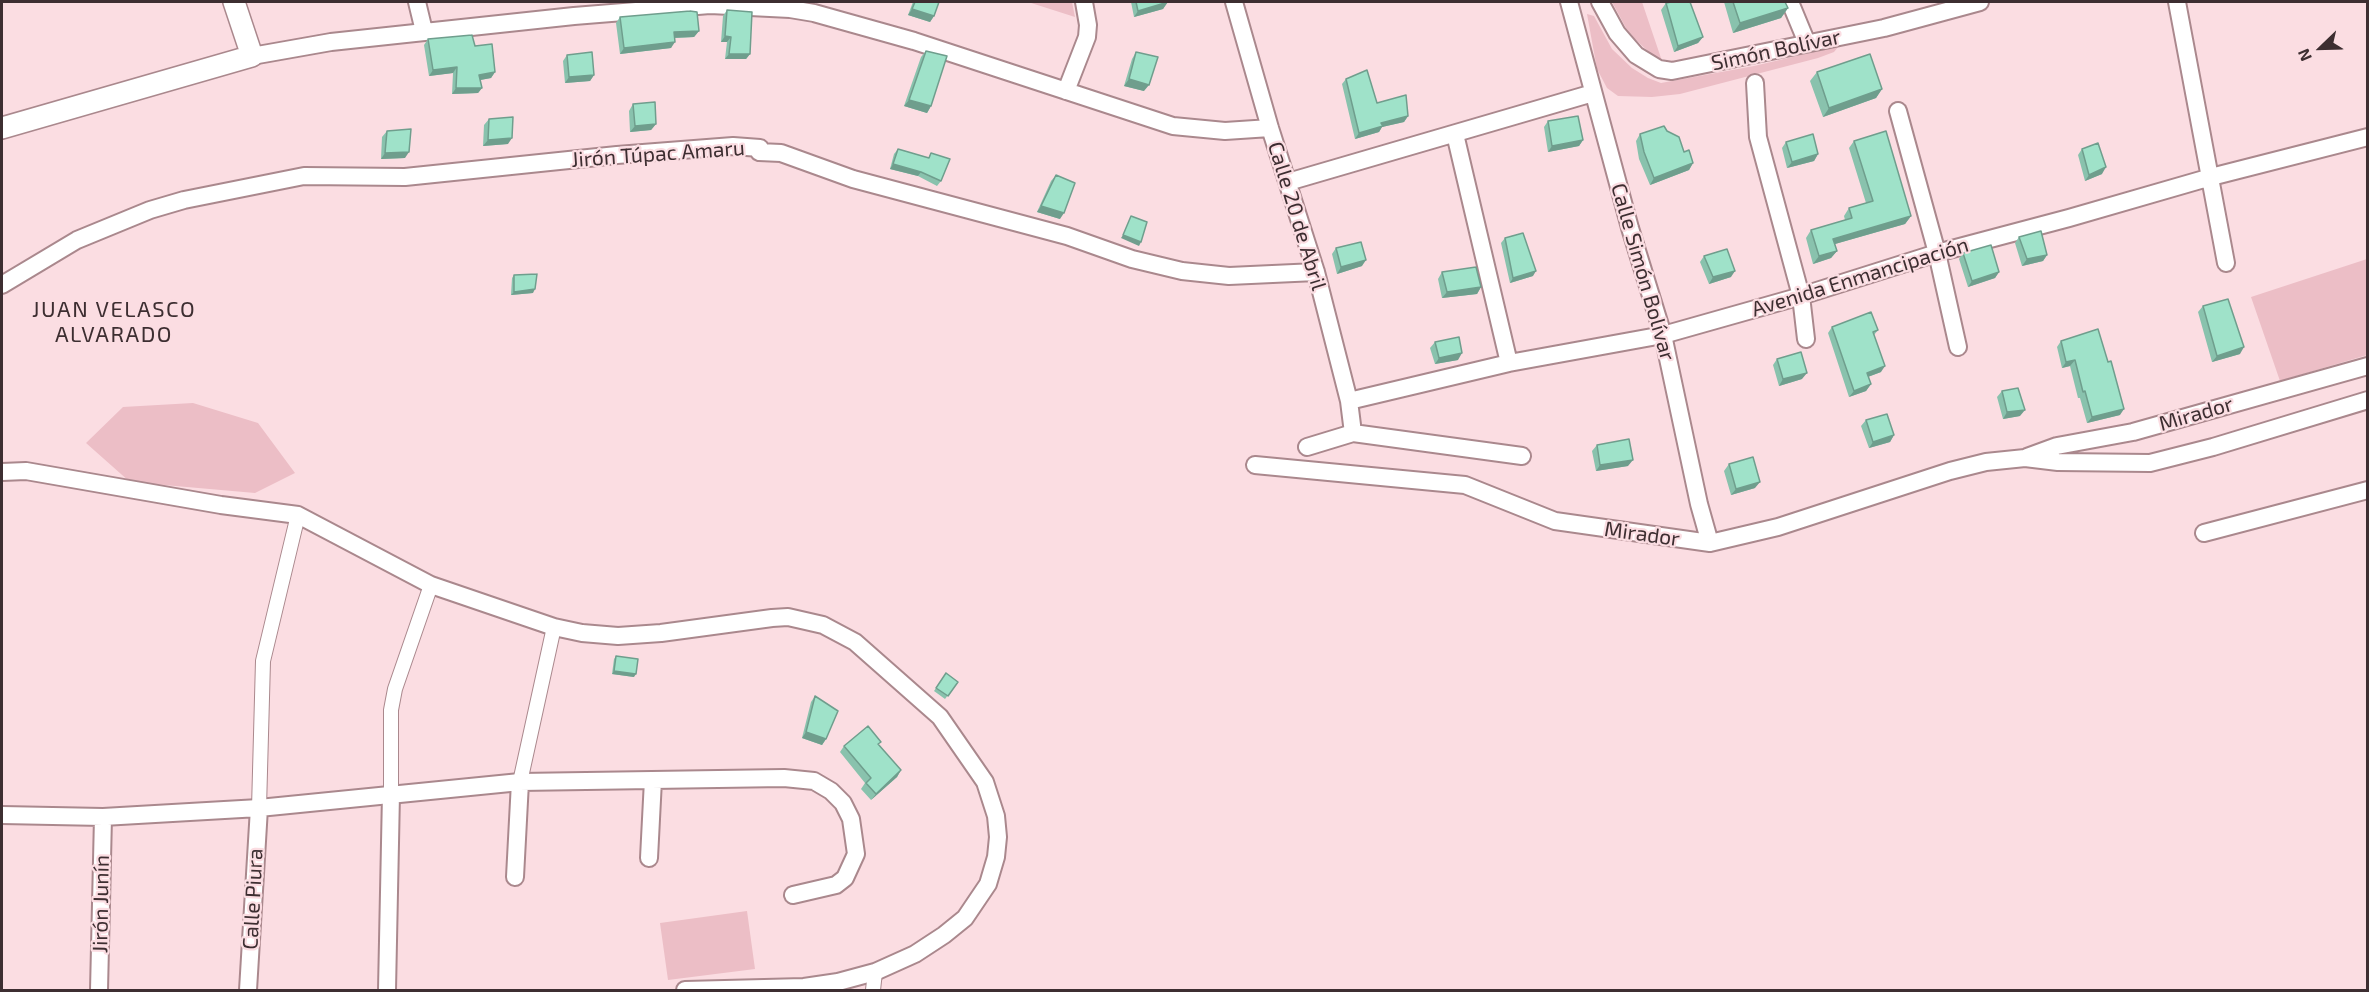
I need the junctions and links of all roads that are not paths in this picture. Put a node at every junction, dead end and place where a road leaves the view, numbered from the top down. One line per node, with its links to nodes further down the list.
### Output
1 (234, 2): 13 (street)
2 (417, 2): 11 (street)
3 (1084, 2): 15 (street)
4 (1234, 2): 19 (street, Calle 20 de Abril)
5 (1569, 2): 16 (street, Calle Simón Bolívar)
6 (1600, 2): 12 (street, Simón Bolívar)
7 (1790, 2): 12 (street)
8 (1980, 2): 12 (street, Simón Bolívar)
9 (2177, 2): 22 (street)
10 (573, 9): 11 (street); 15 (street)
11 (424, 31): 13 (street)
12 (1807, 43)
13 (252, 56): 18 (street)
14 (1755, 83): 28 (street)
15 (1066, 91): 19 (street)
16 (1593, 93): 20 (street); 29 (street, Calle Simón Bolívar)
17 (1898, 111): 24 (street)
18 (2, 128)
19 (1270, 128): 23 (street, Calle 20 de Abril)
20 (1455, 134): 23 (street); 32 (street)
21 (2367, 137): 22 (street, Avenida Enmancipación)
22 (2211, 177): 24 (street, Avenida Enmancipación); 25 (street)
23 (1288, 182): 26 (street, Calle 20 de Abril)
24 (1937, 253): 28 (street, Avenida Enmancipación); 31 (street)
25 (2226, 263)
26 (1316, 272): 27 (street, Jirón Túpac Amaru); 35 (street, Calle 20 de Abril)
27 (2, 285)
28 (1801, 296): 29 (street, Avenida Enmancipación); 30 (street)
29 (1663, 336): 32 (street, Avenida Enmancipación); 45 (street, Calle Simón Bolívar)
30 (1806, 339)
31 (1958, 347)
32 (1509, 363): 35 (street, Avenida Enmancipación)
33 (2367, 366): 39 (street, Mirador)
34 (2367, 400): 39 (street, Mirador)
35 (1349, 401): 36 (street, Calle 20 de Abril)
36 (1353, 433): 37 (street); 38 (street)
37 (1307, 447)
38 (1521, 456)
39 (2025, 458): 45 (street, Mirador)
40 (1255, 465): 45 (street, Mirador)
41 (2, 472): 43 (street)
42 (2367, 490): 44 (street)
43 (298, 515): 46 (street); 51 (street)
44 (2204, 533)
45 (1710, 543)
46 (430, 585): 47 (street); 50 (street)
47 (554, 627): 49 (street); 57 (street)
48 (653, 780): 49 (street); 54 (street); 56 (street)
49 (520, 782): 50 (street); 55 (street)
50 (391, 795): 51 (street); 60 (street)
51 (259, 808): 53 (street); 59 (street, Calle Piura)
52 (2, 815): 53 (street)
53 (103, 817): 58 (street, Jirón Junín)
54 (649, 858)
55 (515, 877)
56 (794, 895)
57 (874, 972): 61 (street); 62 (street)
58 (99, 990)
59 (248, 990)
60 (387, 990)
61 (686, 990)
62 (873, 990)

